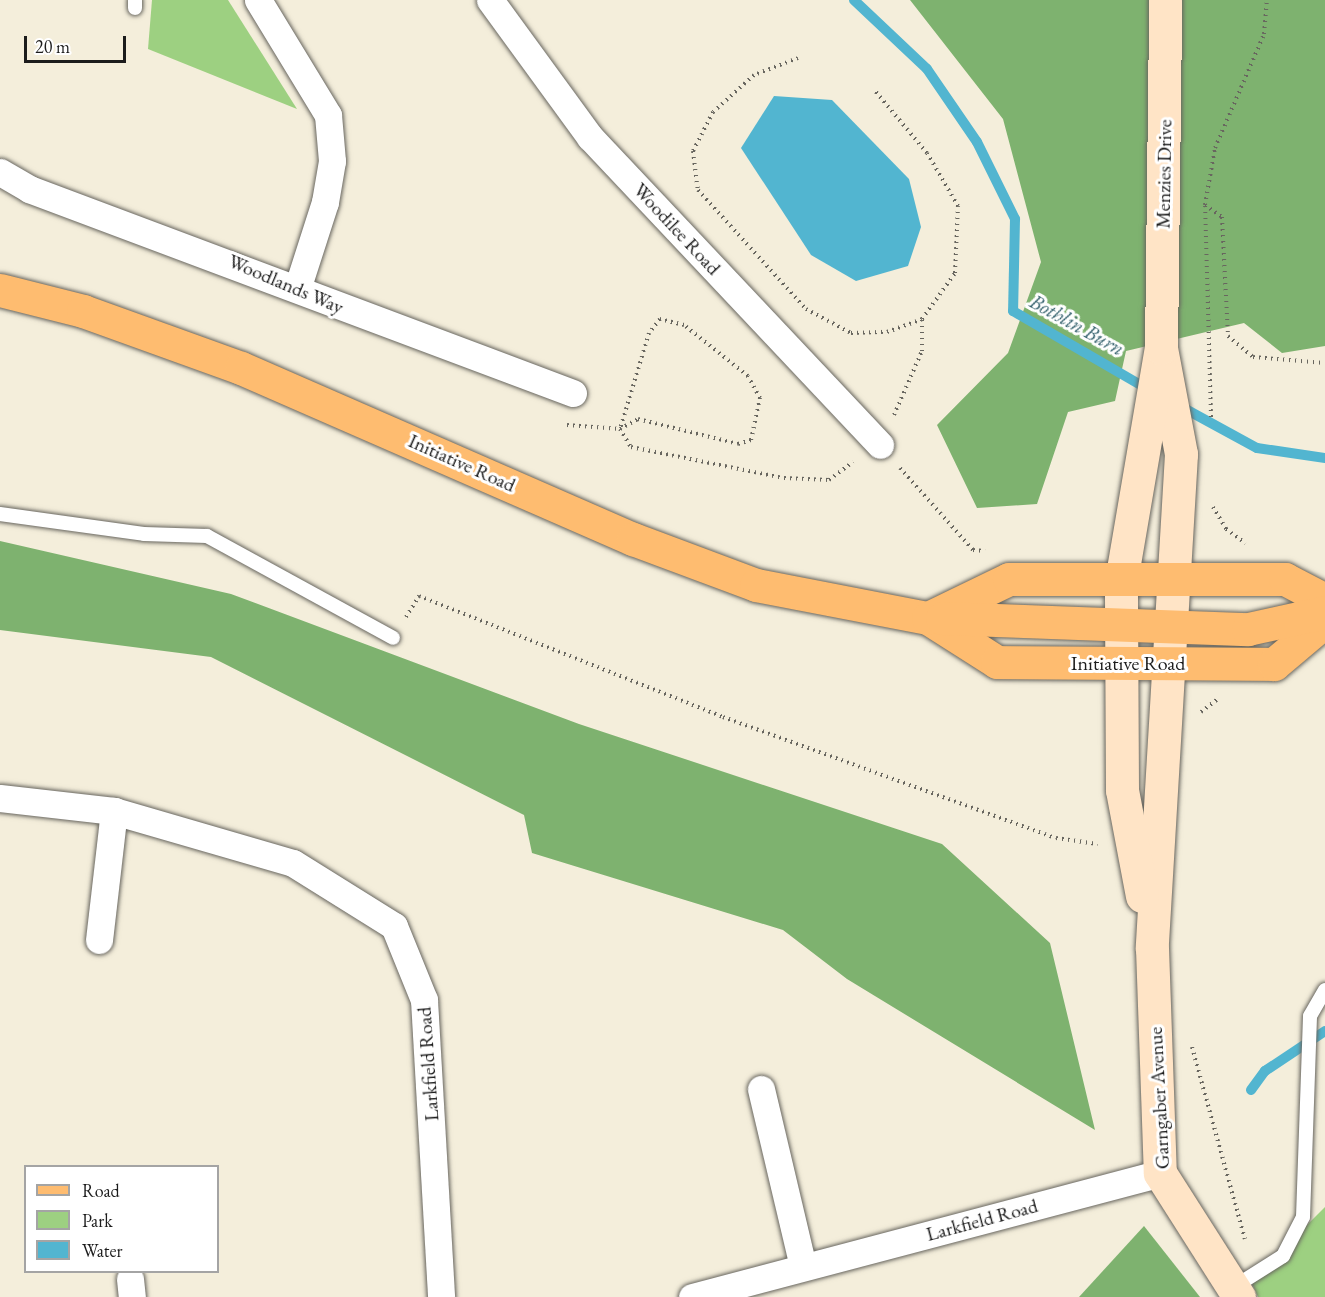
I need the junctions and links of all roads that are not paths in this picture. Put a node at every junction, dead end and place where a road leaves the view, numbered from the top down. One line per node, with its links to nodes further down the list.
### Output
1 (258, 0): 5 (street)
2 (490, 0): 9 (street, Woodilee Road)
3 (1166, 0): 7 (street, Menzies Drive)
4 (0, 172): 5 (street, Woodlands Way)
5 (297, 289): 8 (street, Woodlands Way)
6 (0, 290): 15 (main road, Initiative Road)
7 (1161, 341): 11 (street, Menzies Drive); 12 (street, Menzies Drive)
8 (573, 393)
9 (880, 445)
10 (0, 514): 19 (lane)
11 (1173, 579): 12 (main road); 13 (main road); 18 (street, Menzies Drive)
12 (1121, 581): 15 (main road); 17 (street, Menzies Drive)
13 (1325, 600)
14 (1325, 612): 18 (main road)
15 (928, 618): 17 (main road); 21 (main road, Initiative Road)
16 (1325, 621): 20 (main road, Initiative Road)
17 (1121, 622): 18 (main road); 21 (street, Garngaber Avenue)
18 (1170, 623): 20 (street, Garngaber Avenue)
19 (393, 638)
20 (1168, 663): 21 (main road, Initiative Road); 25 (street, Garngaber Avenue)
21 (1122, 664): 25 (street, Garngaber Avenue)
22 (0, 798): 23 (street, Larkfield Road)
23 (114, 811): 24 (street); 31 (street, Larkfield Road)
24 (99, 940)
25 (1152, 948): 28 (street, Garngaber Avenue)
26 (1325, 990): 30 (lane)
27 (761, 1089): 29 (street)
28 (1160, 1173): 29 (street, Larkfield Road); 30 (street, Garngaber Avenue)
29 (803, 1266): 32 (street, Larkfield Road)
30 (1237, 1292)
31 (441, 1297)
32 (692, 1297)

